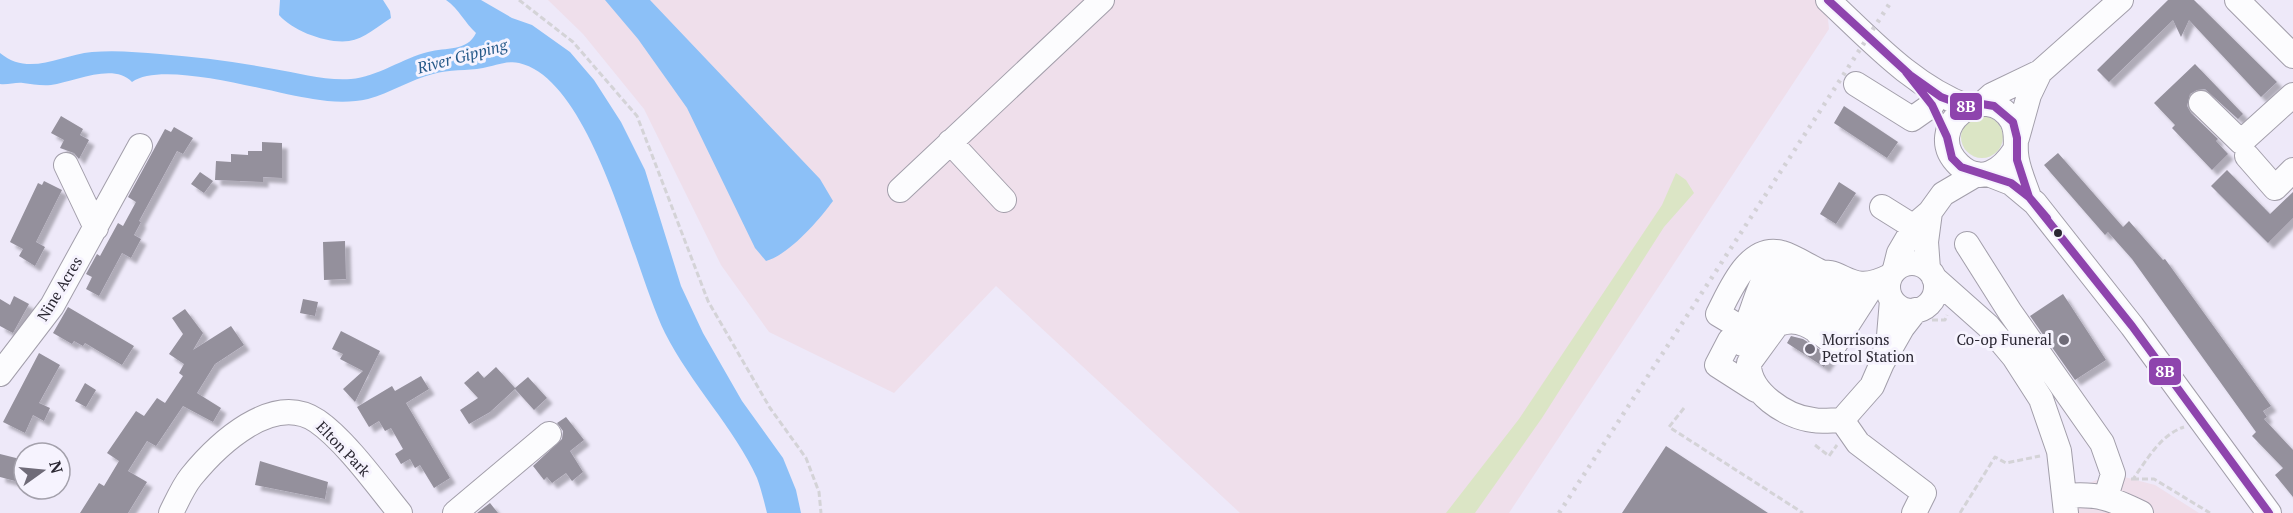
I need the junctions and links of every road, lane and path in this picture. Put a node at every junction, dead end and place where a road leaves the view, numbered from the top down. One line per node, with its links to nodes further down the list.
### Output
1 (519, 0): 51 (path)
2 (1102, 0): 14 (street)
3 (1828, 0): 8 (street)
4 (2121, 0): 7 (street)
5 (2237, 0): 6 (street)
6 (2289, 44)
7 (2040, 72): 13 (street); 15 (street)
8 (1910, 75): 12 (street); 13 (street)
9 (1856, 84): 12 (street)
10 (2293, 95): 11 (street)
11 (2201, 103)
12 (1932, 105): 16 (street)
13 (1975, 106): 15 (street); 16 (street)
14 (950, 142): 22 (street); 24 (street)
15 (2016, 144): 21 (street); 23 (street)
16 (1949, 145): 21 (street); 26 (street)
17 (140, 146): 27 (street, Nine Acres)
18 (2247, 156): 20 (street)
19 (66, 165): 27 (street)
20 (2293, 170)
21 (1983, 174): 23 (street); 26 (street)
22 (900, 190)
23 (2030, 197): 41 (street)
24 (1004, 200)
25 (1882, 207): 26 (street)
26 (1929, 211): 29 (street); 30 (street)
27 (96, 228): 35 (street, Nine Acres)
28 (1967, 244): 44 (street)
29 (1840, 273): 30 (street); 31 (street); 34 (street); 34 (street); 34 (street); 34 (street)
30 (1931, 273): 32 (street); 33 (street)
31 (1892, 300): 32 (street); 37 (street)
32 (1928, 313): 33 (street); 37 (street)
33 (1973, 315): 43 (street)
34 (1781, 324): 36 (street); 36 (street); 38 (street)
35 (3, 363)
36 (1749, 363): 38 (street)
37 (1882, 363): 40 (street)
38 (1756, 390): 40 (street)
39 (1684, 408): 52 (path)
40 (1842, 420): 46 (street)
41 (2200, 421): 44 (path); 56 (street)
42 (549, 434): 50 (street)
43 (2059, 451): 47 (street); 53 (path)
44 (2123, 477): 45 (street); 55 (path)
45 (2106, 497): 47 (street); 54 (street)
46 (1919, 503)
47 (2066, 504)
48 (171, 513): 49 (street, Elton Park)
49 (400, 513)
50 (455, 513)
51 (821, 513)
52 (1803, 513)
53 (1960, 513)
54 (2140, 513)
55 (2210, 513)
56 (2269, 513)

